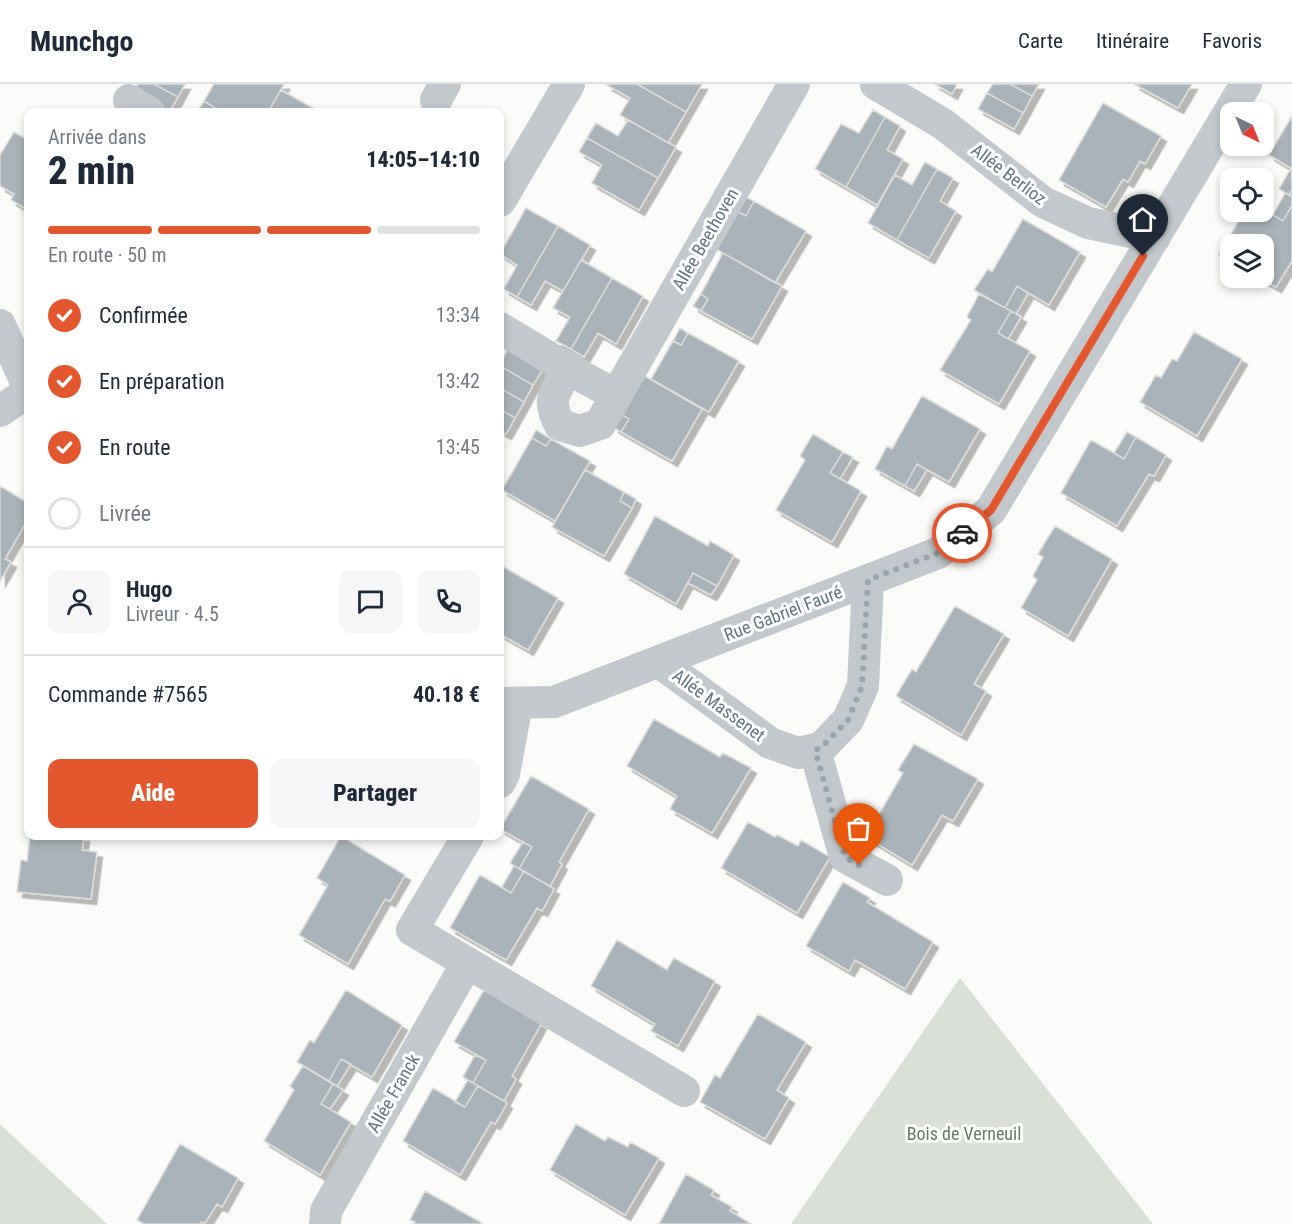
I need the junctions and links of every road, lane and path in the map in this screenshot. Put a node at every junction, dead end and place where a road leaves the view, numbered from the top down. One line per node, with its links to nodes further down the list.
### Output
1 (568, 84): 5 (street)
2 (794, 84): 11 (street, Allée Beethoven)
3 (876, 84): 6 (street, Allée Berlioz)
4 (1246, 84): 6 (street, Rue Gabriel Fauré)
5 (504, 194)
6 (1155, 237): 14 (street, Rue Gabriel Fauré)
7 (0, 325): 10 (street)
8 (504, 330): 9 (street)
9 (568, 369): 11 (street); 11 (street, Allée Beethoven)
10 (24, 378)
11 (616, 394)
12 (24, 395): 13 (street)
13 (0, 411)
14 (868, 580): 15 (street, Rue Gabriel Fauré); 17 (street)
15 (659, 662): 16 (street, Rue Gabriel Fauré); 17 (street, Allée Massenet)
16 (508, 703): 18 (street)
17 (815, 750): 20 (street)
18 (504, 774)
19 (466, 840): 21 (street)
20 (888, 880)
21 (467, 963): 22 (street); 23 (street, Allée Franck)
22 (684, 1090)
23 (325, 1224)

